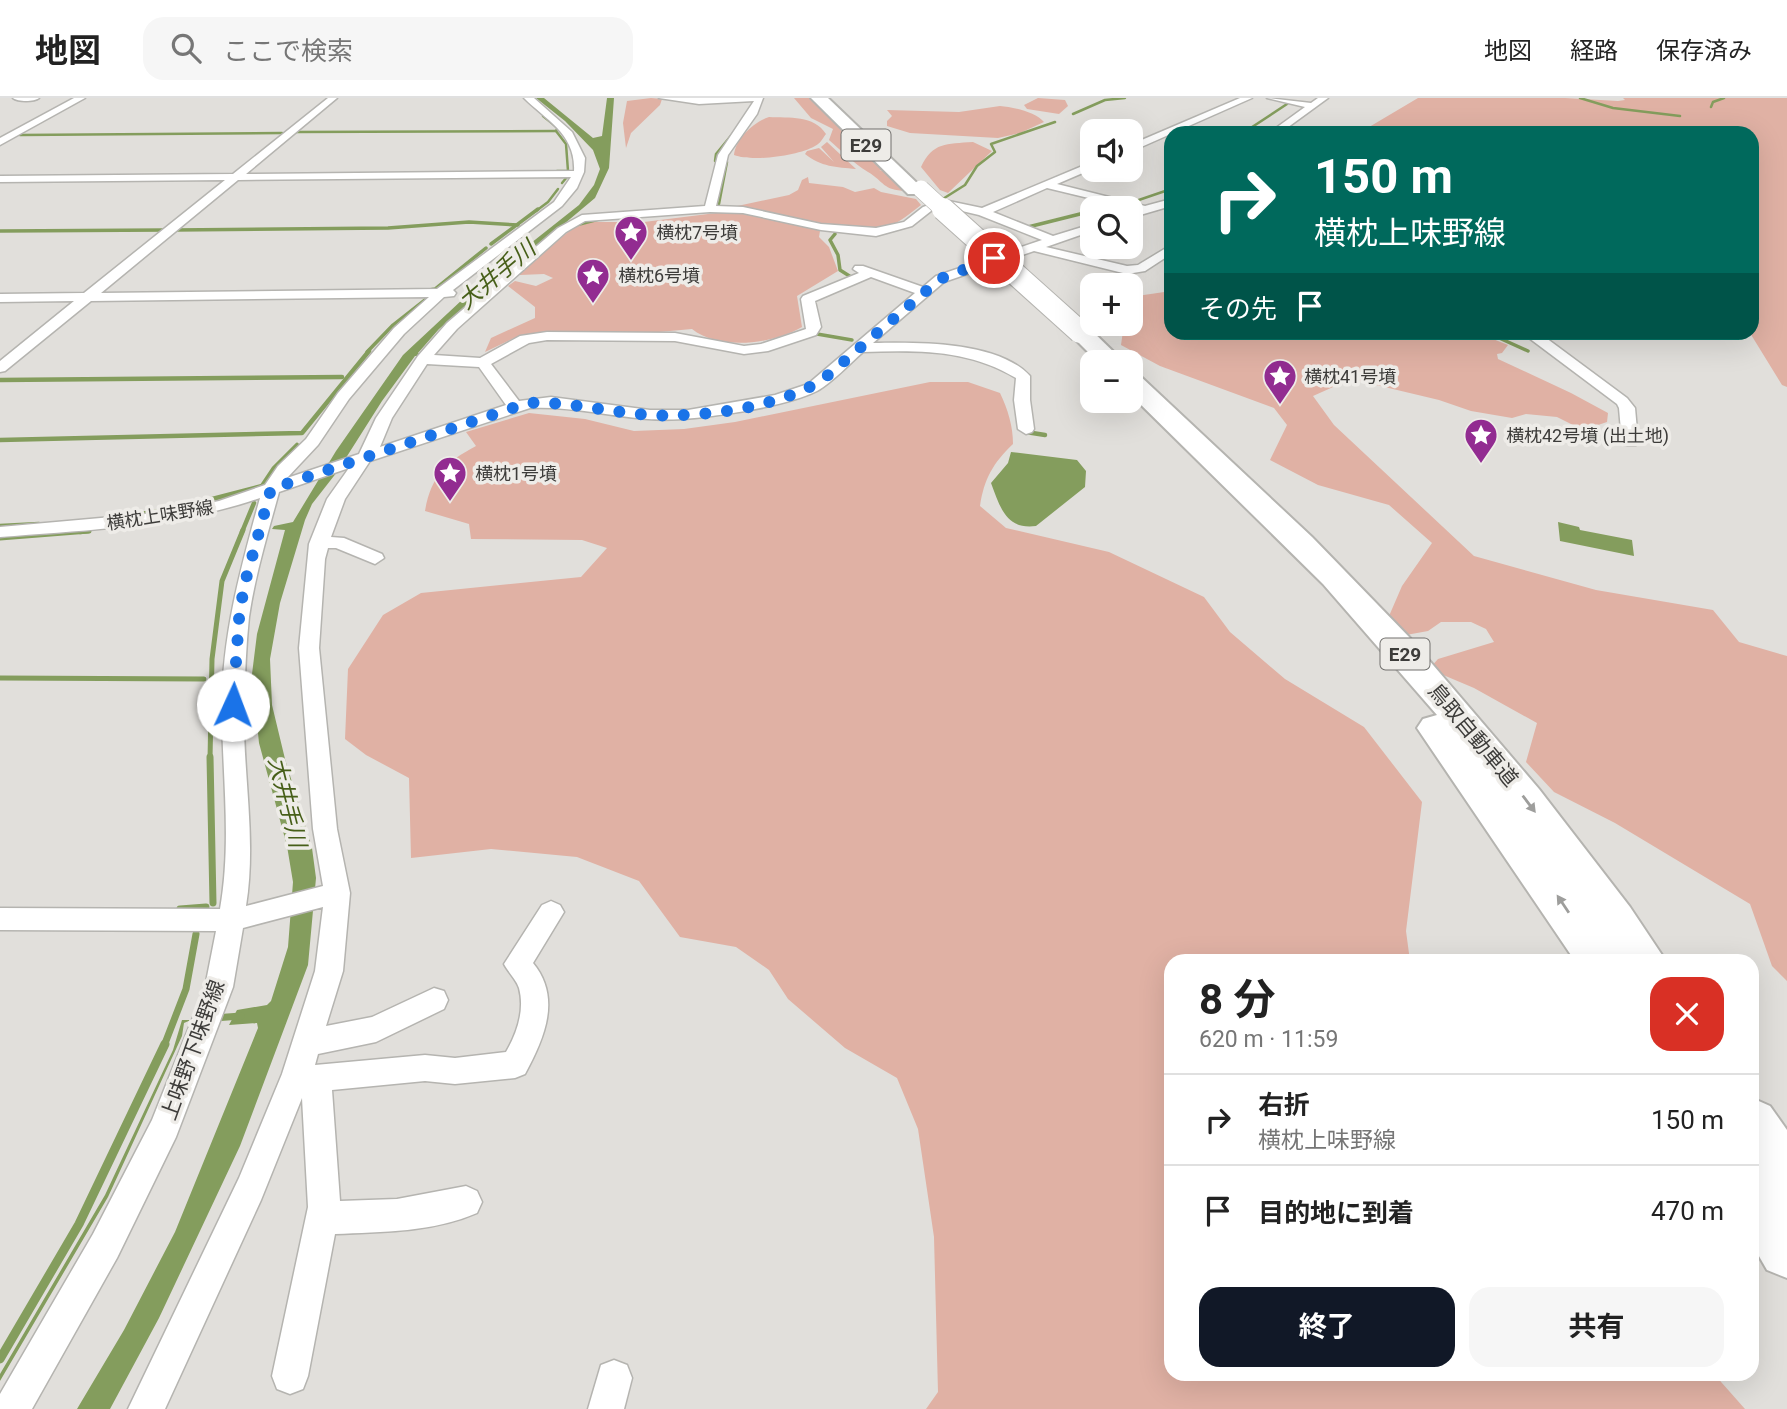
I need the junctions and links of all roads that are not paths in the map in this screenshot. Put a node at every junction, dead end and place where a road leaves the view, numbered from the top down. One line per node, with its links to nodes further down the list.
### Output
1 (17, 98): 2 (street)
2 (35, 98)
3 (81, 98): 18 (street)
4 (333, 98): 22 (street)
5 (528, 98): 21 (street)
6 (663, 98): 7 (street)
7 (746, 98)
8 (752, 98): 27 (street)
9 (819, 98): 25 (highway, E29)
10 (826, 98): 25 (highway, E29)
11 (1248, 98): 15 (street)
12 (1271, 98): 14 (street)
13 (1324, 98): 14 (street)
14 (1312, 106): 16 (street)
15 (1183, 126)
16 (1284, 126)
17 (1164, 134): 19 (street)
18 (0, 142)
19 (1143, 143)
20 (1080, 170): 24 (street)
21 (577, 174): 22 (street); 35 (street)
22 (237, 177): 23 (street); 37 (street)
23 (0, 179)
24 (1048, 185): 28 (street); 30 (street)
25 (917, 190): 40 (highway, E29)
26 (1164, 204): 28 (street)
27 (710, 209): 30 (street); 38 (street)
28 (1146, 210): 29 (street)
29 (1143, 211)
30 (983, 212): 32 (street)
31 (1080, 231): 32 (street, 横枕上味野線)
32 (1052, 240): 33 (street, 横枕上味野線)
33 (1032, 247): 34 (street); 36 (street, 横枕上味野線)
34 (1164, 253)
35 (442, 292): 37 (street); 38 (street); 54 (street)
36 (924, 292): 42 (street, 横枕上味野線); 46 (street)
37 (88, 297): 39 (street); 47 (street)
38 (487, 297): 45 (street)
39 (0, 298)
40 (1075, 332): 43 (highway, E29); 44 (highway, E29)
41 (1539, 340): 52 (street)
42 (860, 348): 50 (street, 横枕上味野線); 51 (street)
43 (1091, 350)
44 (1097, 350)
45 (423, 359): 46 (street); 53 (street)
46 (482, 363): 50 (street)
47 (0, 368)
48 (1143, 392): 63 (highway, 鳥取自動車道 / E29, one-way to 63)
49 (1143, 404): 62 (highway, 鳥取自動車道 / E29, one-way to 49)
50 (515, 406): 53 (street, 横枕上味野線)
51 (1026, 429)
52 (1630, 442)
53 (364, 459): 54 (street, 横枕上味野線); 56 (street)
54 (271, 489): 55 (street, 横枕上味野線); 61 (street, 上味野下味野線)
55 (0, 532)
56 (318, 544): 57 (street); 58 (street)
57 (375, 558)
58 (337, 893): 61 (street); 65 (street)
59 (551, 912): 66 (street)
60 (0, 919): 61 (street)
61 (232, 920): 74 (street, 上味野下味野線)
62 (1596, 954)
63 (1638, 954)
64 (434, 1000): 65 (street)
65 (307, 1043): 66 (street)
66 (305, 1080): 71 (street); 75 (street)
67 (1759, 1134): 68 (highway)
68 (1787, 1176)
69 (466, 1202): 71 (street)
70 (1759, 1205): 72 (highway)
71 (322, 1218): 73 (street)
72 (1787, 1250)
73 (290, 1376)
74 (12, 1409)
75 (146, 1409)

